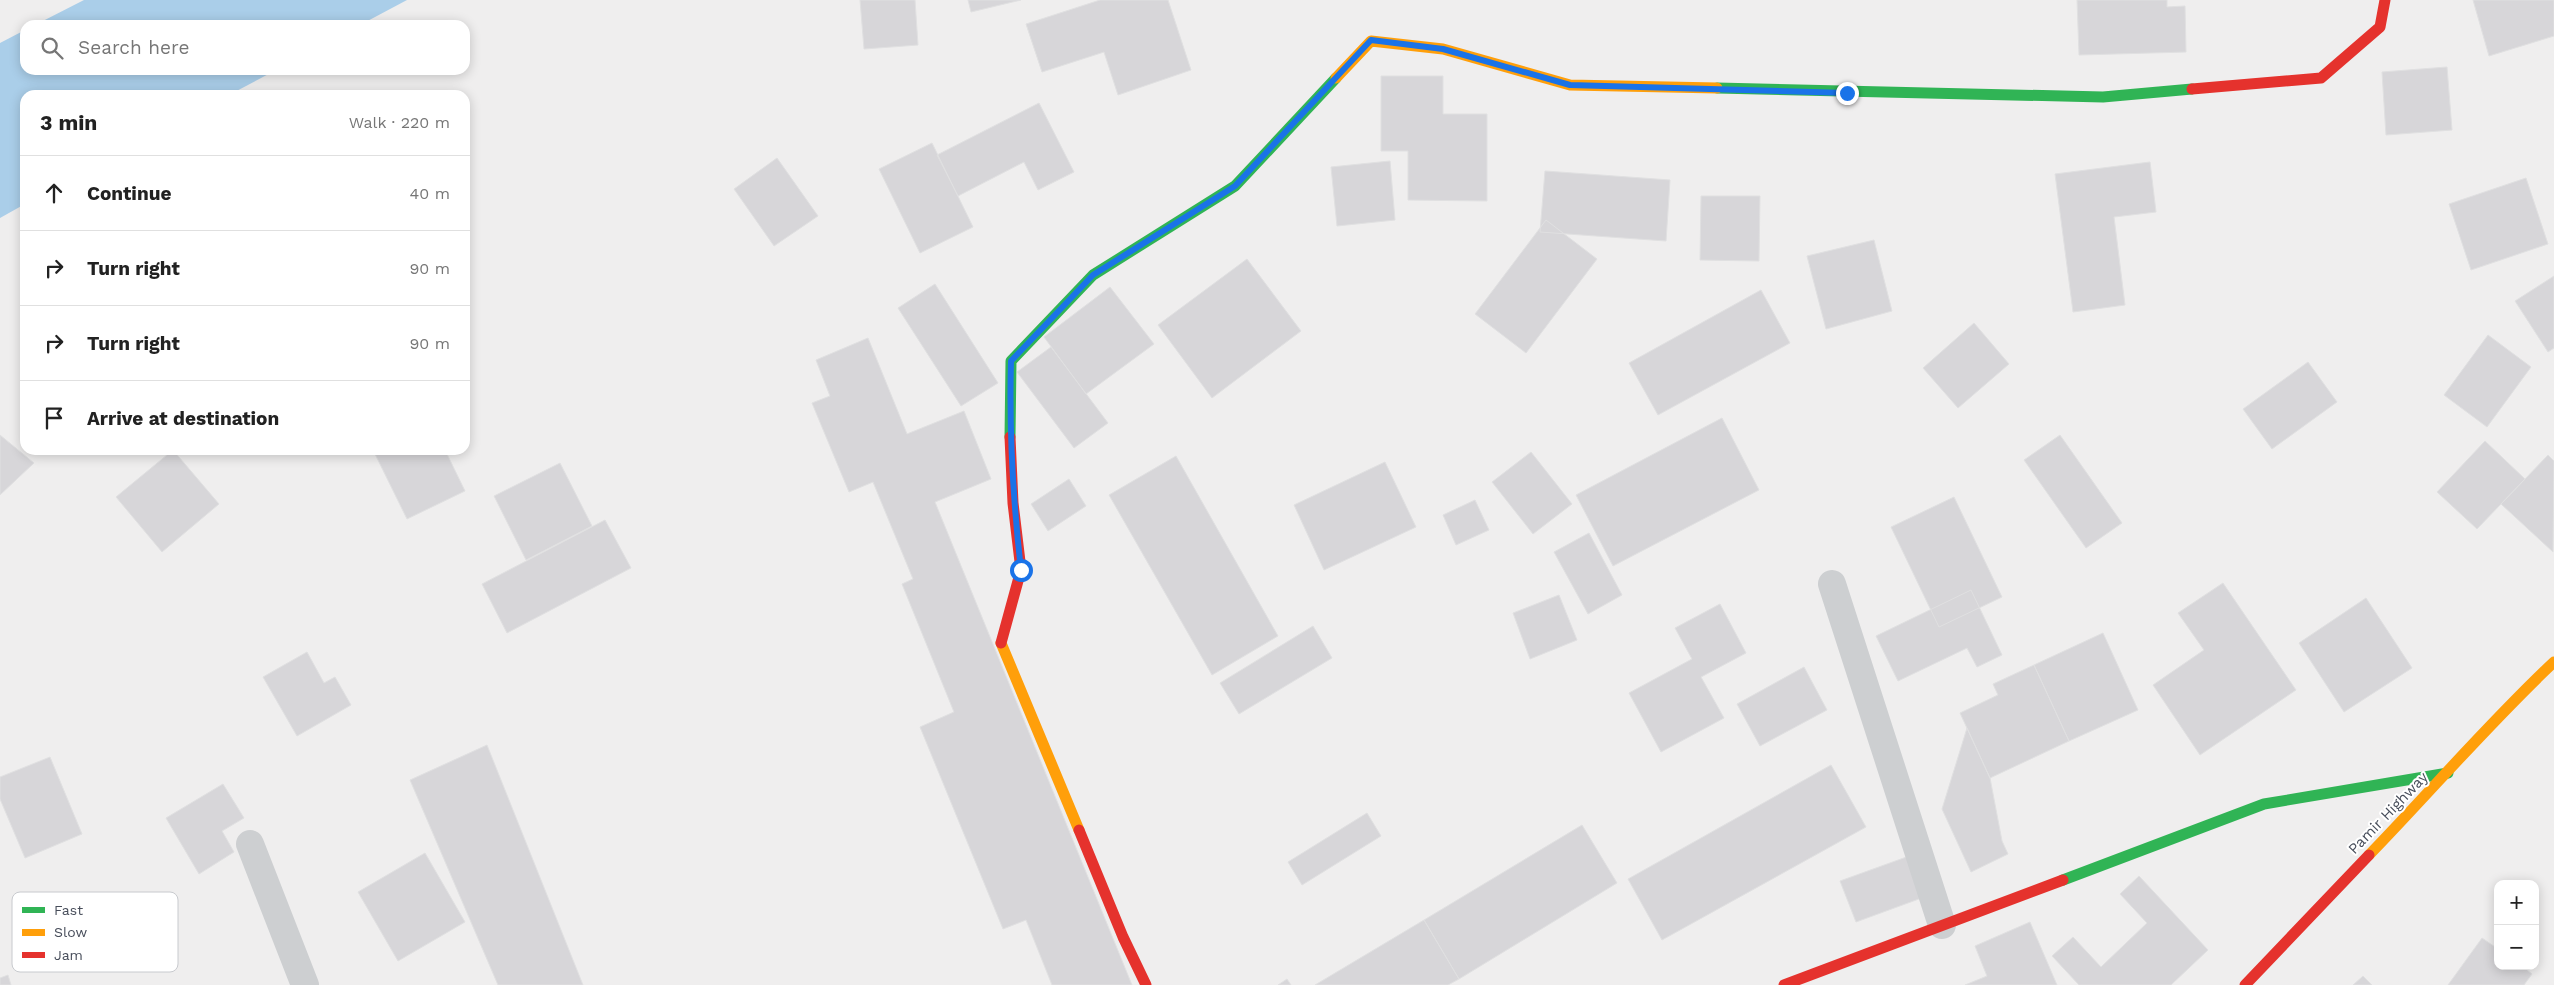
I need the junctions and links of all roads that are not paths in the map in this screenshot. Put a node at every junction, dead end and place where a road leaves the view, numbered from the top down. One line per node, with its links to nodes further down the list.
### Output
1 (2385, 0): 8 (street)
2 (1832, 584): 6 (street)
3 (2554, 662): 4 (street, Pamir Highway)
4 (2448, 772): 6 (street); 10 (street, Pamir Highway)
5 (250, 844): 7 (street)
6 (1942, 925): 9 (street)
7 (305, 985)
8 (1146, 985)
9 (1784, 985)
10 (2245, 985)

